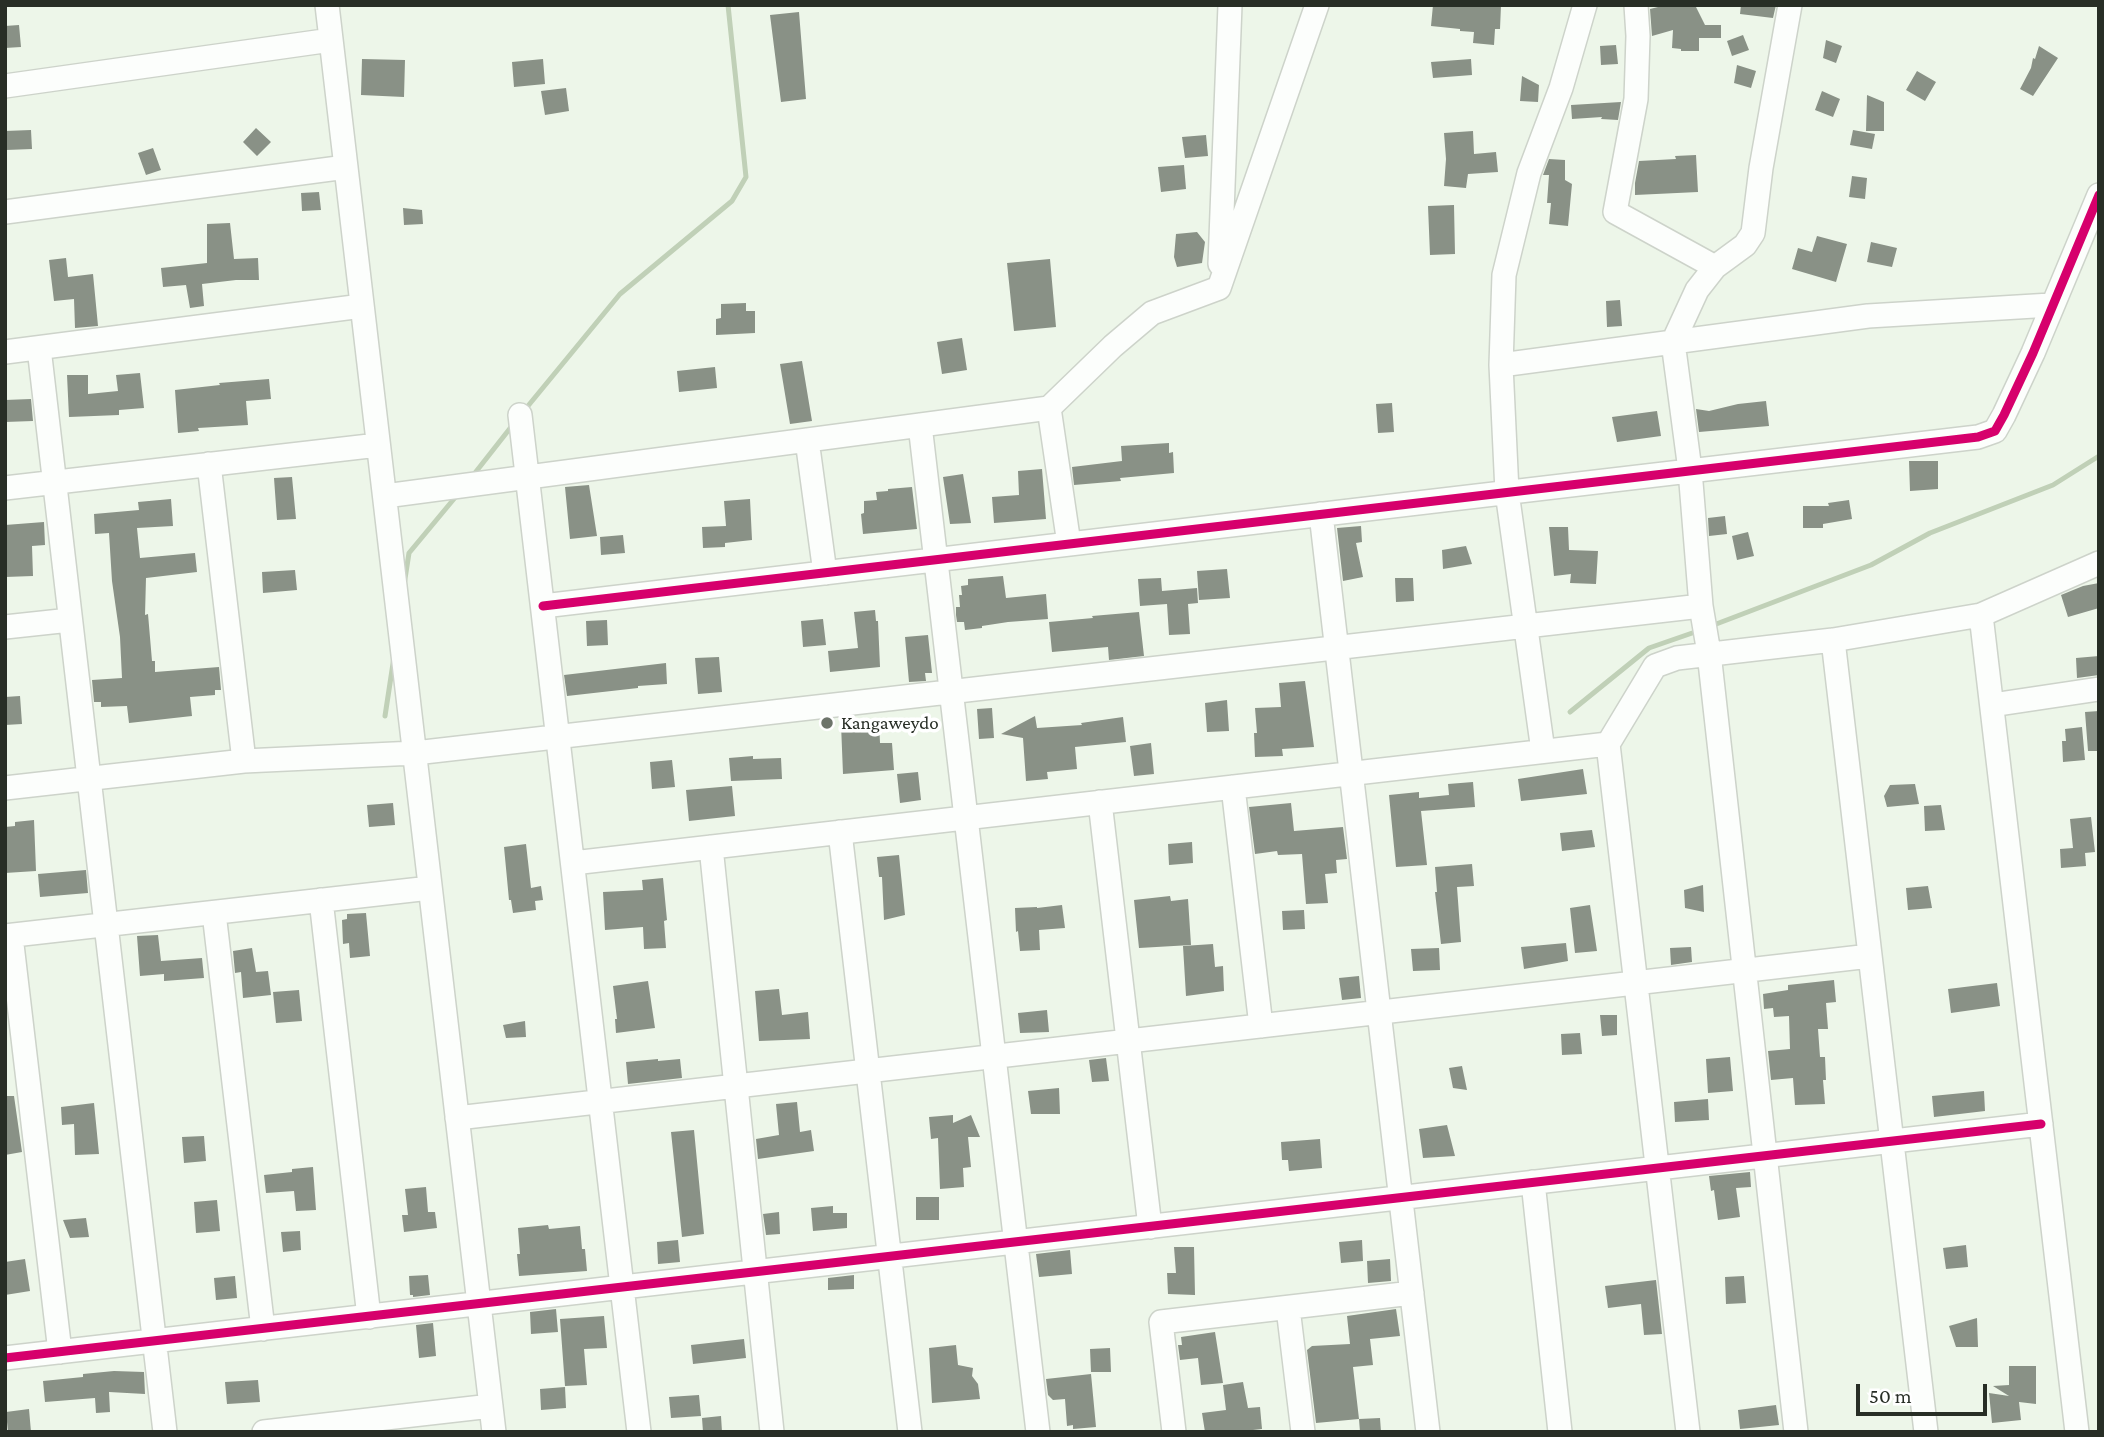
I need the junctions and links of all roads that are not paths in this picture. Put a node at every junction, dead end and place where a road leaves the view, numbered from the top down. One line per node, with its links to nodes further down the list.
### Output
1 (327, 5): 7 (street)
2 (1230, 5): 13 (street)
3 (1317, 5): 13 (street)
4 (1585, 5): 19 (street)
5 (1636, 5): 12 (street)
6 (1790, 5): 12 (street)
7 (331, 40): 8 (street); 9 (street)
8 (5, 86)
9 (346, 167): 11 (street); 15 (street)
10 (2099, 195): 14 (street)
11 (5, 212)
12 (1715, 267): 16 (street)
13 (1219, 288): 20 (street)
14 (2051, 304): 16 (street); 26 (street)
15 (362, 306): 17 (street); 24 (street)
16 (1673, 342): 19 (street); 26 (street)
17 (39, 348): 18 (street); 28 (street)
18 (5, 352)
19 (1501, 365): 30 (street)
20 (1049, 408): 22 (street); 33 (street)
21 (520, 415): 27 (street)
22 (920, 425): 23 (street); 34 (street)
23 (807, 440): 27 (street); 36 (street)
24 (379, 445): 25 (street); 31 (street)
25 (209, 464): 28 (street); 53 (street)
26 (1690, 470): 30 (street); 37 (street)
27 (528, 477): 31 (street); 38 (street)
28 (54, 482): 29 (street); 40 (street)
29 (5, 488)
30 (1507, 492): 32 (street); 41 (street)
31 (385, 496): 52 (street)
32 (1321, 514): 33 (street); 44 (street)
33 (1069, 544): 34 (street)
34 (936, 560): 36 (street); 47 (street)
35 (2099, 564): 39 (street)
36 (825, 573): 38 (street)
37 (1701, 606): 41 (street); 45 (street)
38 (543, 607): 49 (street)
39 (1981, 615): 43 (street); 48 (street)
40 (70, 620): 42 (street); 55 (street)
41 (1525, 625): 44 (street); 51 (street)
42 (5, 627)
43 (1833, 640): 45 (street); 68 (street)
44 (1336, 647): 47 (street); 54 (street)
45 (1709, 653): 50 (street); 69 (street)
46 (2099, 689): 48 (street)
47 (951, 692): 49 (street); 59 (street)
48 (1992, 705): 79 (street)
49 (558, 737): 52 (street); 62 (street)
50 (1608, 744): 51 (street); 70 (street)
51 (1543, 751): 54 (street)
52 (415, 753): 53 (street); 63 (street)
53 (244, 761): 55 (street)
54 (1351, 772): 56 (street); 71 (street)
55 (89, 779): 57 (street); 66 (street)
56 (1233, 787): 58 (street); 72 (street)
57 (5, 789)
58 (1100, 802): 59 (street); 73 (street)
59 (966, 817): 60 (street); 74 (street)
60 (840, 832): 61 (street); 75 (street)
61 (711, 847): 62 (street); 76 (street)
62 (573, 863): 77 (street)
63 (430, 888): 64 (street); 78 (street)
64 (321, 900): 65 (street); 93 (street)
65 (214, 912): 66 (street); 94 (street)
66 (106, 925): 67 (street); 95 (street)
67 (8, 936): 96 (street)
68 (1870, 956): 69 (street); 80 (street)
69 (1744, 970): 70 (street); 81 (street)
70 (1635, 983): 71 (street); 82 (street)
71 (1379, 1011): 72 (street); 84 (street)
72 (1261, 1026): 73 (street)
73 (1128, 1041): 74 (street); 85 (street)
74 (994, 1056): 75 (street); 86 (street)
75 (867, 1071): 76 (street); 87 (street)
76 (736, 1086): 77 (street); 88 (street)
77 (601, 1102): 78 (street); 89 (street)
78 (457, 1118): 91 (street)
79 (2041, 1124): 80 (street); 115 (street)
80 (1892, 1142): 81 (street); 114 (street)
81 (1765, 1156): 82 (street); 113 (street)
82 (1657, 1169): 83 (street); 112 (street)
83 (1533, 1182): 84 (street); 111 (street)
84 (1400, 1197): 85 (street); 90 (street)
85 (1150, 1227): 86 (street)
86 (1016, 1242): 87 (street); 107 (street)
87 (889, 1257): 88 (street); 106 (street)
88 (756, 1272): 89 (street); 105 (street)
89 (622, 1287): 91 (street); 104 (street)
90 (1412, 1293): 92 (street); 110 (street)
91 (479, 1304): 93 (street); 98 (street)
92 (1288, 1308): 108 (street); 109 (street)
93 (369, 1317): 94 (street)
94 (263, 1329): 95 (street)
95 (155, 1342): 96 (street); 101 (street)
96 (60, 1352): 97 (street)
97 (5, 1359)
98 (491, 1406): 99 (street); 103 (street)
99 (375, 1425): 100 (street)
100 (271, 1431): 102 (street)
101 (165, 1432)
102 (264, 1432)
103 (494, 1432)
104 (639, 1432)
105 (772, 1432)
106 (910, 1432)
107 (1038, 1432)
108 (1174, 1432)
109 (1303, 1432)
110 (1428, 1432)
111 (1560, 1432)
112 (1688, 1432)
113 (1796, 1432)
114 (1926, 1432)
115 (2077, 1432)

